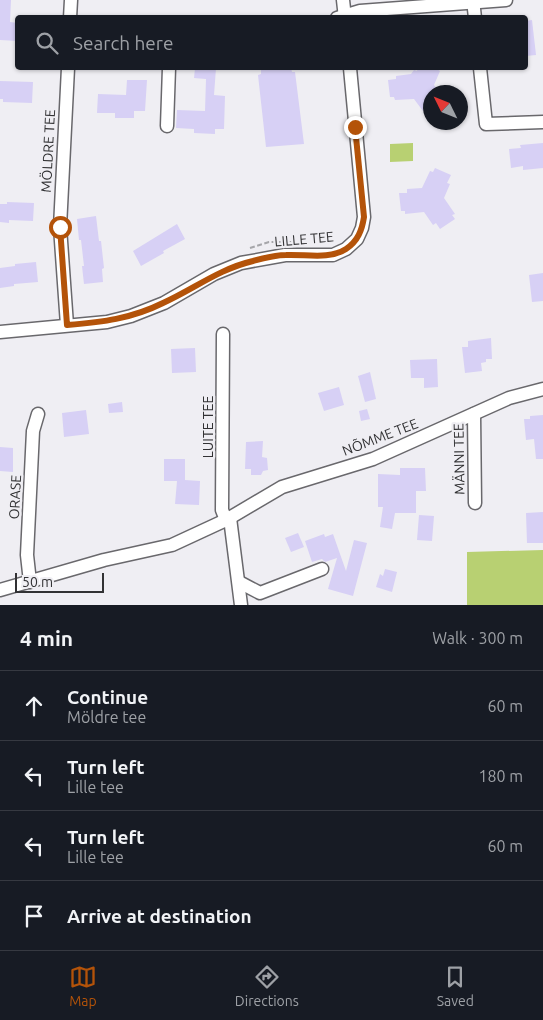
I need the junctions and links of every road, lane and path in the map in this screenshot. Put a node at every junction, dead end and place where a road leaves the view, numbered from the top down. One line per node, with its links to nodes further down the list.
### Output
1 (71, 0): 5 (street)
2 (343, 0): 6 (street)
3 (506, 0): 4 (street)
4 (473, 2): 7 (street); 8 (street)
5 (70, 15)
6 (342, 15)
7 (348, 15)
8 (474, 15)
9 (68, 70): 17 (street, MÖLDRE TEE)
10 (168, 70): 14 (street)
11 (350, 70): 17 (street, LILLE TEE)
12 (480, 70): 13 (street)
13 (543, 122)
14 (167, 126)
15 (303, 242): 16 (path)
16 (243, 251)
17 (67, 325): 18 (street, LILLE TEE)
18 (0, 332)
19 (223, 334): 24 (street, LUITE TEE)
20 (543, 389): 22 (street, NÕMME TEE)
21 (38, 414): 26 (street, ORASE)
22 (474, 414): 23 (street, MÄNNI TEE); 24 (street, NÕMME TEE)
23 (475, 503)
24 (228, 519): 26 (street, NÕMME TEE); 27 (street)
25 (322, 569): 27 (street)
26 (30, 582): 28 (street, NÕMME TEE)
27 (239, 582): 29 (street)
28 (0, 590)
29 (241, 605)

